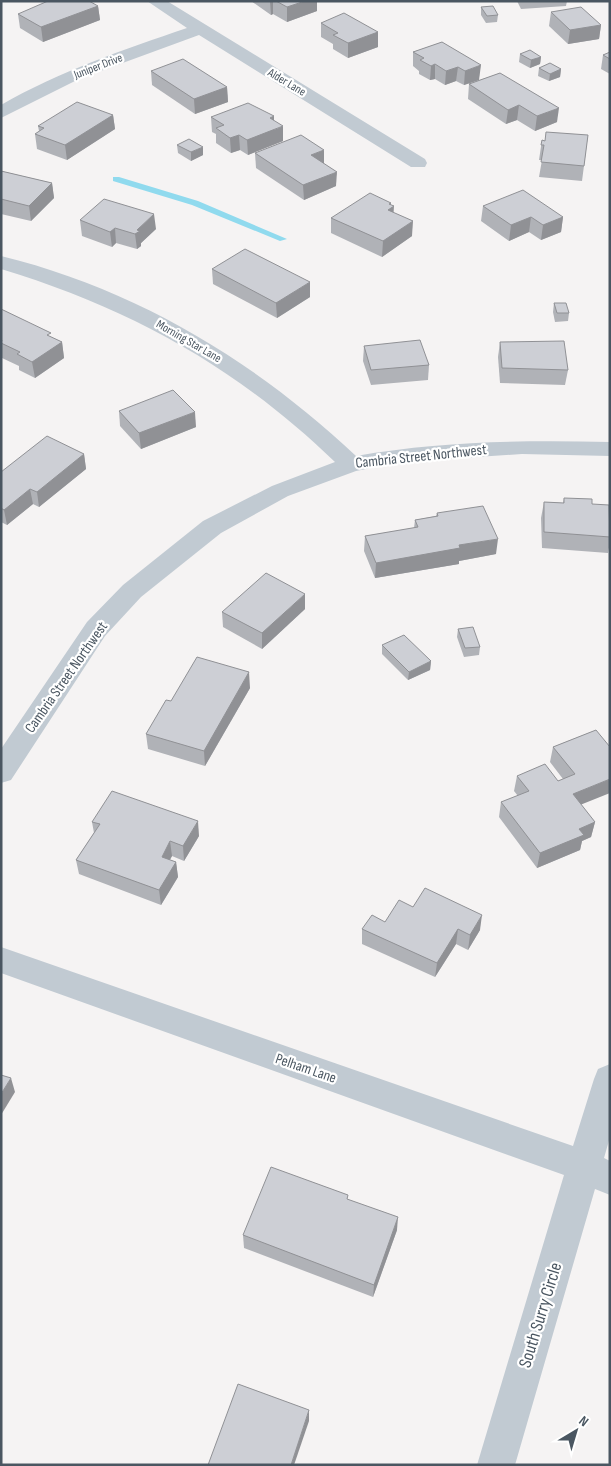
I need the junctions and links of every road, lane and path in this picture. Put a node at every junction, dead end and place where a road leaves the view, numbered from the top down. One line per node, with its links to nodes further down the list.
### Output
1 (155, 1): 2 (street, Alder Lane)
2 (200, 29): 3 (street, Juniper Drive); 4 (street, Alder Lane)
3 (1, 113)
4 (418, 163)
5 (1, 262): 7 (street, Morning Star Lane)
6 (610, 449): 7 (street, Cambria Street Northwest)
7 (351, 464): 8 (street, Cambria Street Northwest)
8 (1, 772)
9 (1, 960): 11 (street, Pelham Lane)
10 (610, 1079): 11 (street, South Surry Circle)
11 (597, 1173): 12 (street, South Surry Circle)
12 (496, 1465)

